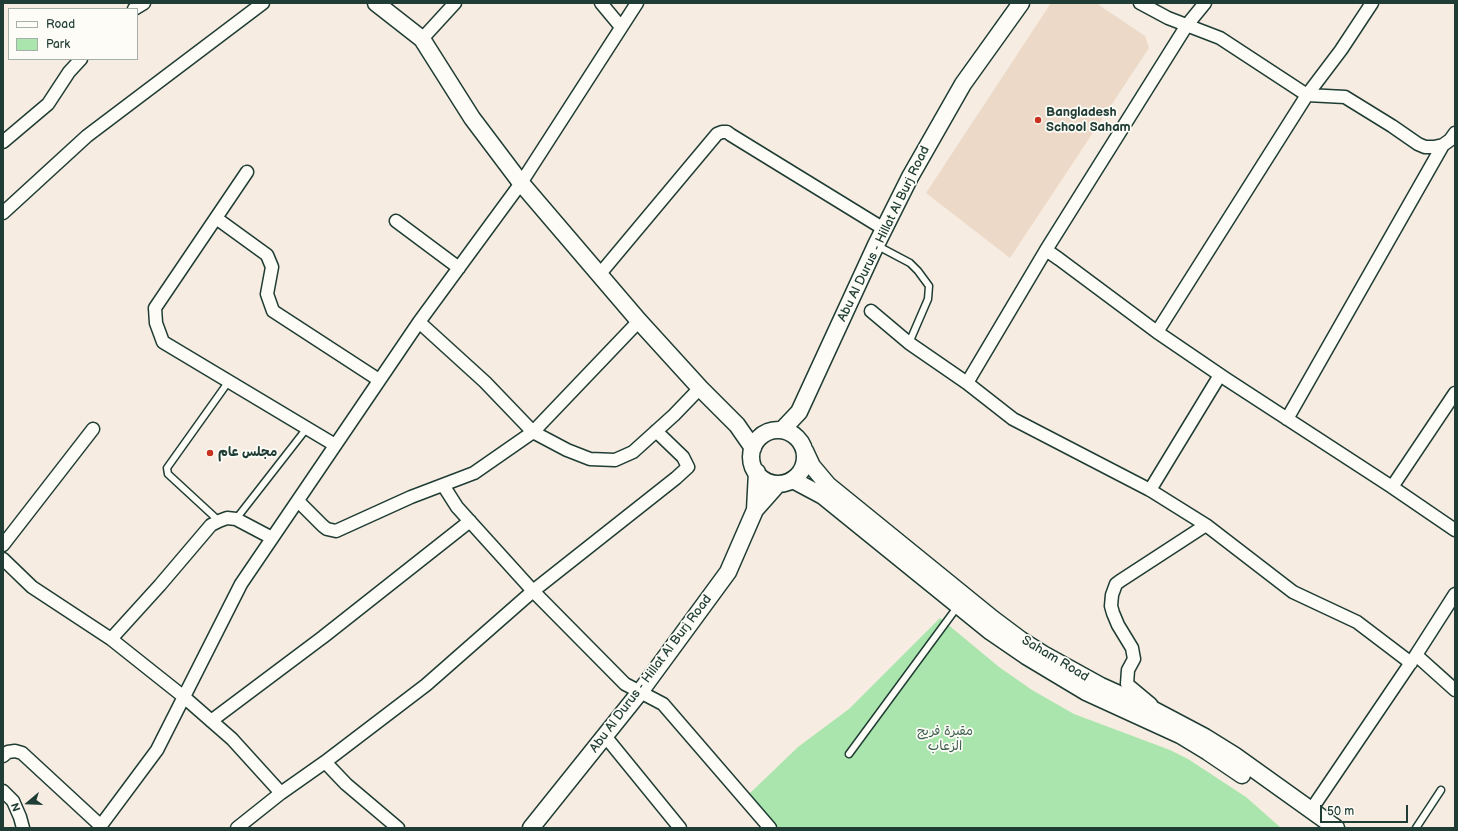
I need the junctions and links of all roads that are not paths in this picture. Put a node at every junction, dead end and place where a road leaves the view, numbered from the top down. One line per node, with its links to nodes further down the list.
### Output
1 (263, 3): 20 (street)
2 (376, 3): 12 (main road)
3 (455, 3): 12 (street)
4 (601, 3): 11 (street)
5 (637, 3): 11 (street)
6 (1021, 3): 23 (main road, Abu Al Durus - Hillat Al Burj Road)
7 (1140, 3): 10 (street)
8 (1205, 3): 10 (street)
9 (1372, 3): 14 (street)
10 (1187, 25): 14 (street); 25 (street)
11 (621, 27): 19 (street)
12 (422, 40): 19 (main road)
13 (80, 60): 16 (street)
14 (1307, 95): 17 (street); 31 (street)
15 (1455, 132): 17 (street)
16 (3, 142)
17 (1443, 145): 40 (street)
18 (247, 172): 21 (street)
19 (521, 183): 26 (street); 27 (main road)
20 (3, 213)
21 (216, 218): 34 (street); 35 (street)
22 (396, 221): 26 (street)
23 (884, 229): 24 (main road, Abu Al Durus - Hillat Al Burj Road); 27 (street)
24 (876, 245): 32 (lane); 39 (main road, Abu Al Durus - Hillat Al Burj Road)
25 (1046, 250): 31 (street); 36 (street)
26 (459, 268): 30 (street)
27 (599, 274): 29 (main road)
28 (871, 311): 32 (street)
29 (639, 321): 37 (main road); 46 (street)
30 (419, 322): 34 (street); 46 (street)
31 (1157, 332): 33 (street)
32 (909, 342): 36 (street)
33 (1220, 375): 40 (street); 55 (street)
34 (379, 380): 48 (street)
35 (229, 381): 42 (street); 59 (lane)
36 (967, 383): 55 (street)
37 (700, 388): 41 (main road); 45 (street)
38 (1455, 393): 54 (street)
39 (799, 412): 44 (main road, Abu Al Durus - Hillat Al Burj Road); 49 (main road, Abu Al Durus - Hillat Al Burj Road)
40 (1287, 419): 54 (street)
41 (737, 425): 47 (main road); 50 (main road)
42 (307, 428): 48 (street); 58 (lane)
43 (93, 429): 64 (street)
44 (782, 430): 47 (main road); 49 (main road)
45 (656, 431): 46 (street); 66 (street)
46 (533, 432): 53 (street)
47 (764, 434): 50 (main road)
48 (335, 445): 56 (street)
49 (802, 446): 52 (main road); 74 (main road, Saham Road)
50 (753, 448): 51 (main road)
51 (757, 472): 52 (main road); 57 (main road, Abu Al Durus - Hillat Al Burj Road)
52 (785, 482): 57 (main road, Abu Al Durus - Hillat Al Burj Road); 68 (main road, Saham Road)
53 (443, 485): 56 (street); 60 (street)
54 (1392, 487): 62 (street)
55 (1150, 490): 61 (street)
56 (298, 501): 63 (street)
57 (755, 510): 72 (main road, Abu Al Durus - Hillat Al Burj Road)
58 (236, 519): 59 (street); 63 (street)
59 (219, 520): 69 (street)
60 (470, 521): 66 (street); 75 (street)
61 (1206, 526): 70 (street); 74 (street)
62 (1455, 530)
63 (272, 538): 73 (street)
64 (3, 545)
65 (3, 559): 69 (street)
66 (533, 591): 72 (street); 79 (street)
67 (1455, 594): 70 (street)
68 (958, 605): 77 (lane); 91 (main road, Saham Road)
69 (111, 639): 73 (street)
70 (1414, 659): 71 (street); 83 (street)
71 (1455, 690)
72 (640, 692): 76 (main road, Abu Al Durus - Hillat Al Burj Road); 90 (street)
73 (184, 697): 75 (street); 84 (street)
74 (1165, 715): 83 (main road, Saham Road)
75 (211, 721): 81 (street)
76 (604, 736): 88 (main road, Abu Al Durus - Hillat Al Burj Road); 89 (street)
77 (849, 754)
78 (3, 756): 84 (street)
79 (326, 762): 81 (street); 87 (street)
80 (1441, 790): 93 (lane)
81 (281, 793): 86 (street)
82 (4, 795): 85 (street)
83 (1311, 810): 92 (main road, Saham Road)
84 (100, 827)
85 (23, 828)
86 (237, 828)
87 (398, 828)
88 (531, 828)
89 (680, 828)
90 (770, 828)
91 (1318, 828)
92 (1336, 828)
93 (1416, 828)

